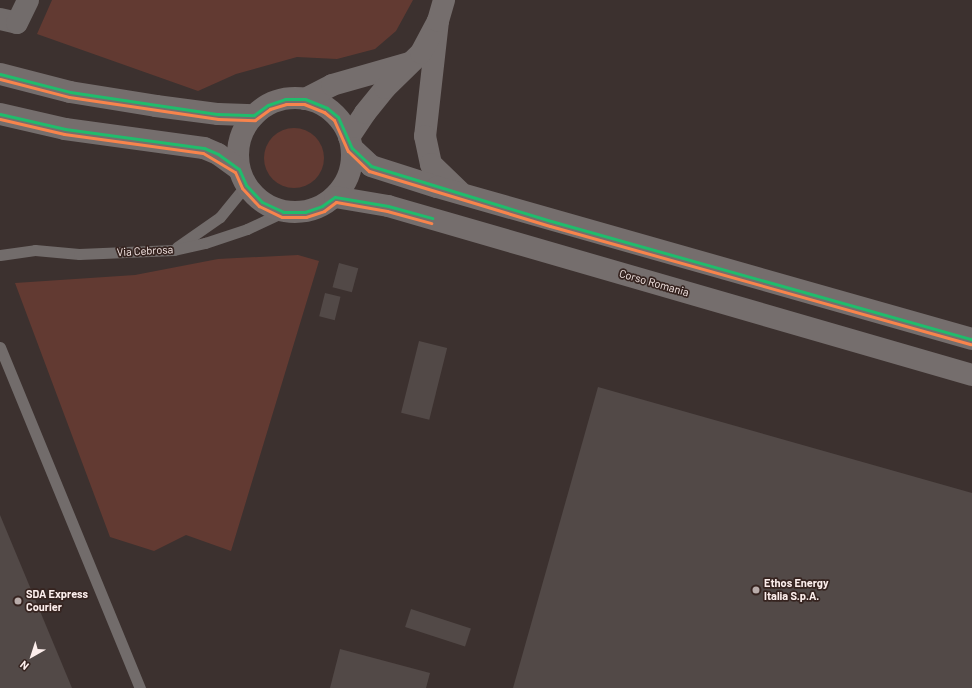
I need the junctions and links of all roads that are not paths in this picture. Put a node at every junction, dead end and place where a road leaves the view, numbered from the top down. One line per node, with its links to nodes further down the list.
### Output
1 (28, 0): 3 (street)
2 (444, 0): 4 (main road)
3 (8, 21)
4 (438, 21): 5 (main road); 12 (main road)
5 (409, 63): 7 (main road); 10 (main road)
6 (0, 74): 9 (main road)
7 (305, 99): 9 (main road); 10 (main road)
8 (0, 114): 11 (main road)
9 (254, 115): 11 (main road)
10 (351, 142): 12 (main road); 13 (main road)
11 (242, 177): 14 (main road); 15 (lane)
12 (463, 195): 17 (main road)
13 (335, 197): 14 (main road); 19 (main road, Corso Romania)
14 (283, 212): 15 (lane, Via Cebrosa)
15 (174, 250): 16 (lane, Via Cebrosa)
16 (0, 255)
17 (972, 339)
18 (0, 346): 20 (lane)
19 (972, 375)
20 (140, 688)

